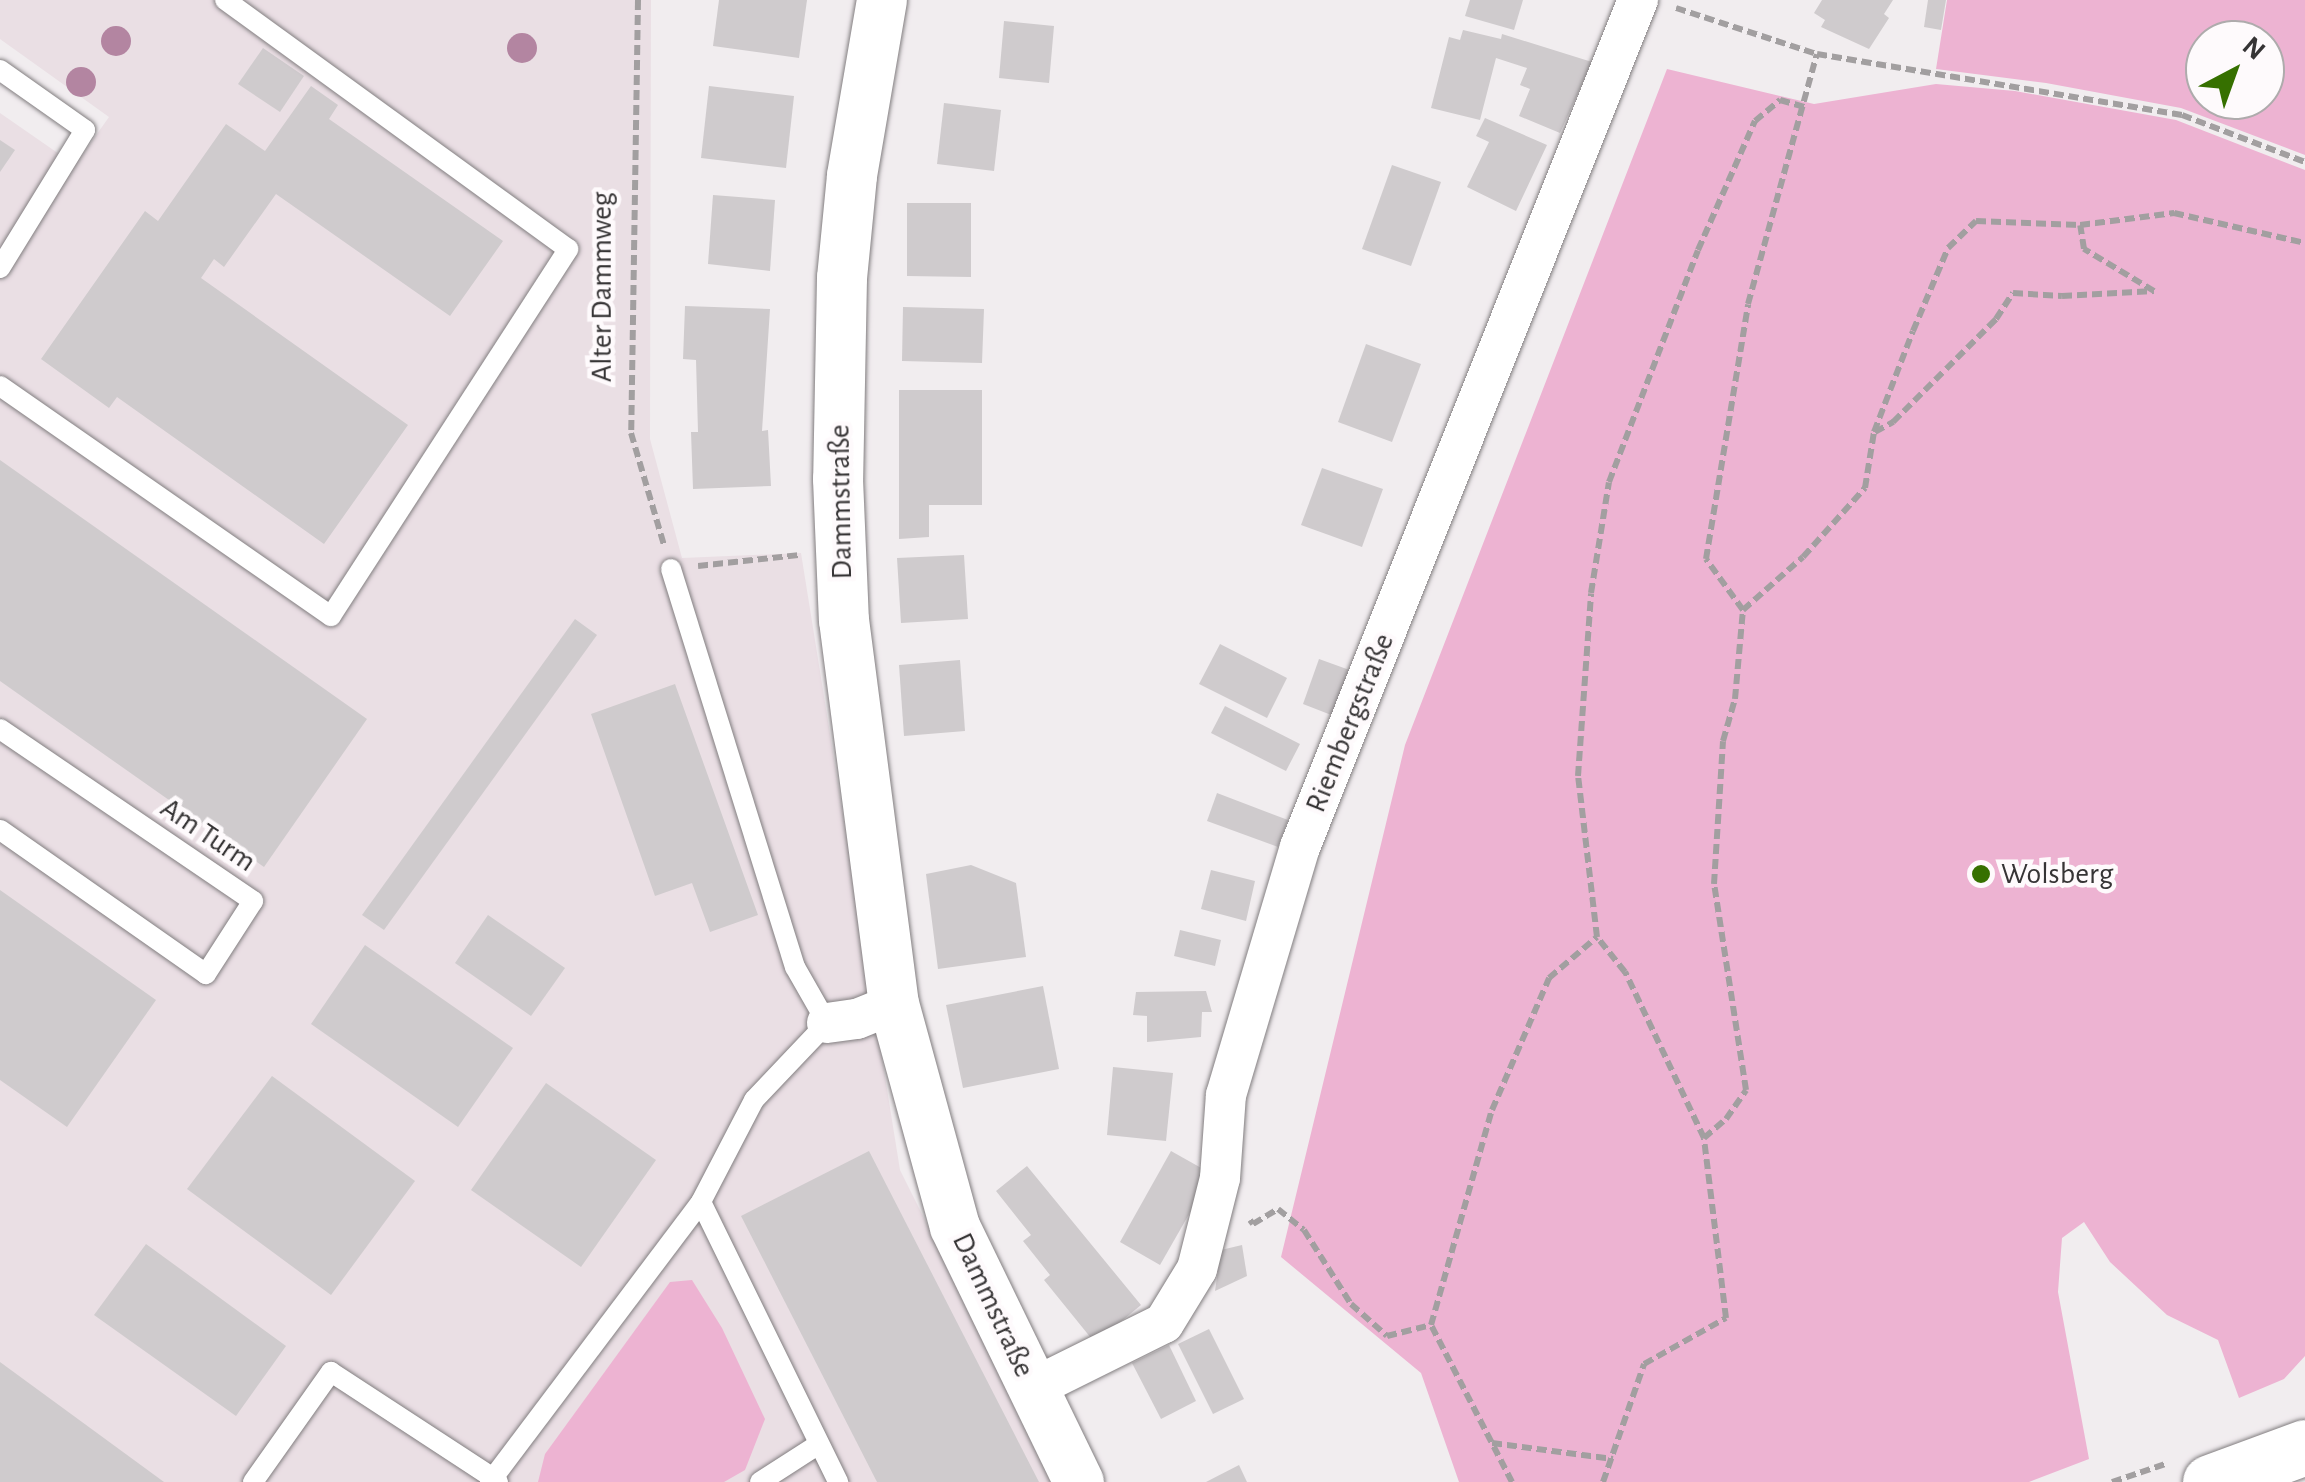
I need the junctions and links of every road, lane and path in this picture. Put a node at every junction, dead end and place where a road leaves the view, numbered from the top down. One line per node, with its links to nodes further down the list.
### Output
1 (225, 0): 12 (lane)
2 (638, 0): 15 (path, Alter Dammweg)
3 (882, 0): 14 (street, Dammstraße)
4 (1651, 2): 5 (path); 23 (street, Riembergstraße)
5 (1816, 54): 7 (path); 8 (path)
6 (0, 70): 11 (lane)
7 (1805, 107): 16 (path); 19 (path)
8 (2305, 162)
9 (2080, 225): 10 (path); 13 (path); 13 (path)
10 (2305, 244)
11 (0, 268)
12 (0, 386)
13 (1874, 432): 16 (path)
14 (841, 550): 15 (path); 20 (street, Dammstraße)
15 (671, 569): 21 (lane)
16 (1742, 610): 22 (path)
17 (0, 729): 18 (lane, Am Turm)
18 (0, 830)
19 (1597, 938): 22 (path); 25 (path)
20 (894, 1004): 21 (street); 26 (street, Dammstraße)
21 (827, 1023): 24 (lane)
22 (1704, 1138): 30 (path)
23 (1220, 1178): 25 (path); 26 (street, Riembergstraße)
24 (701, 1202): 28 (lane); 31 (lane)
25 (1431, 1326): 27 (path)
26 (1033, 1388): 35 (street, Dammstraße)
27 (1492, 1443): 30 (path); 36 (path)
28 (819, 1444): 33 (lane); 34 (lane)
29 (2305, 1447): 38 (main road)
30 (1613, 1459): 37 (path)
31 (494, 1481): 32 (lane)
32 (253, 1482)
33 (760, 1482)
34 (838, 1482)
35 (1080, 1482)
36 (1512, 1482)
37 (1602, 1482)
38 (2210, 1482)

